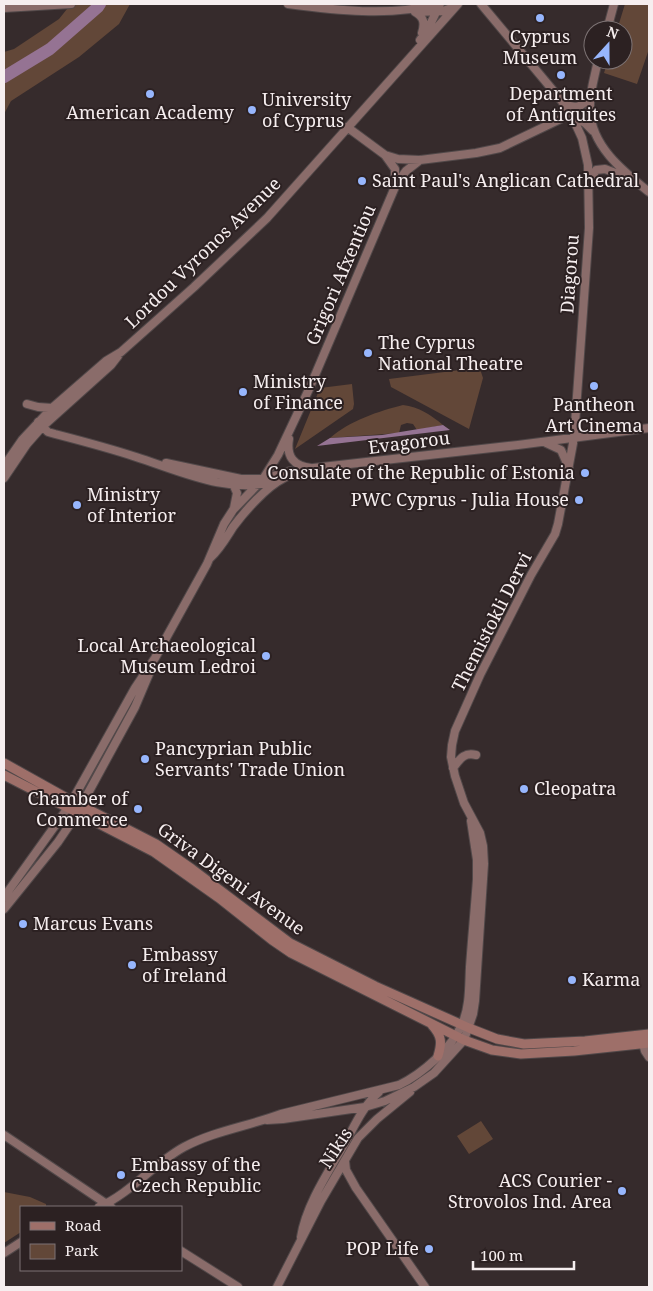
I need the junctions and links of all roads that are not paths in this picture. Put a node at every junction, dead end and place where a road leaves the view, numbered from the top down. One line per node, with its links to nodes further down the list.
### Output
1 (71, 4): 7 (main road)
2 (288, 4): 9 (main road)
3 (440, 4): 8 (main road, Lordou Vyronos Avenue)
4 (481, 4): 15 (main road)
5 (614, 4): 10 (main road)
6 (456, 5): 8 (main road); 12 (main road, Lordou Vyronos Avenue)
7 (4, 8)
8 (436, 8): 9 (main road); 11 (main road, Lordou Vyronos Avenue)
9 (412, 11): 11 (main road)
10 (610, 20)
11 (420, 39): 12 (main road, Lordou Vyronos Avenue)
12 (405, 62): 17 (main road, Lordou Vyronos Avenue)
13 (596, 70): 14 (main road)
14 (591, 92): 15 (main road); 18 (main road)
15 (561, 100): 16 (main road)
16 (571, 114): 18 (main road); 20 (main road); 22 (main road, Diagorou)
17 (347, 127): 19 (main road); 25 (main road, Lordou Vyronos Avenue)
18 (596, 135): 21 (main road)
19 (385, 155): 20 (main road); 23 (main road)
20 (420, 160): 23 (main road, Grigori Afxentiou)
21 (640, 185): 22 (main road); 24 (main road)
22 (588, 186): 31 (main road, Diagorou)
23 (395, 187): 30 (main road, Grigori Afxentiou)
24 (649, 192)
25 (120, 352): 27 (main road, Lordou Vyronos Avenue); 28 (main road, Lordou Vyronos Avenue)
26 (27, 404): 27 (main road)
27 (52, 408): 28 (main road, Lordou Vyronos Avenue)
28 (40, 424): 33 (main road); 34 (main road, Lordou Vyronos Avenue); 37 (main road, Lordou Vyronos Avenue)
29 (649, 428): 31 (main road, Evagorou)
30 (291, 431): 36 (main road); 38 (main road, Grigori Afxentiou)
31 (574, 438): 32 (main road, Evagorou); 35 (main road, Themistokli Dervi)
32 (544, 442): 35 (main road); 36 (main road, Evagorou)
33 (140, 458): 38 (main road); 40 (main road)
34 (4, 466)
35 (569, 468): 48 (main road, Themistokli Dervi)
36 (309, 469): 38 (main road); 39 (main road, Evagorou)
37 (4, 478)
38 (263, 479): 41 (main road, Grigori Afxentiou)
39 (282, 479): 41 (main road); 42 (main road, Evagorou)
40 (233, 484): 41 (main road); 43 (main road)
41 (257, 485): 43 (main road, Grigori Afxentiou)
42 (260, 498): 43 (main road); 44 (main road, Evagorou)
43 (236, 507): 44 (main road, Grigori Afxentiou)
44 (209, 560): 45 (main road)
45 (155, 658): 50 (main road); 51 (main road)
46 (476, 756): 48 (main road)
47 (4, 763): 50 (main road, Griva Digeni Avenue)
48 (453, 768): 55 (main road, Themistokli Dervi)
49 (4, 776): 50 (main road, Griva Digeni Avenue)
50 (70, 805): 51 (main road, Griva Digeni Avenue); 52 (main road)
51 (79, 810): 53 (main road); 54 (main road, Griva Digeni Avenue); 55 (main road, Griva Digeni Avenue)
52 (4, 898)
53 (4, 909)
54 (429, 1022): 56 (main road, Griva Digeni Avenue); 58 (main road)
55 (466, 1026): 56 (main road, Themistokli Dervi); 57 (main road, Griva Digeni Avenue)
56 (460, 1038): 57 (main road, Griva Digeni Avenue); 58 (main road); 60 (main road)
57 (646, 1039): 59 (main road)
58 (438, 1056): 61 (main road)
59 (649, 1057)
60 (414, 1087): 62 (main road); 65 (main road, Nikis)
61 (380, 1091): 62 (main road, Nikis); 63 (main road)
62 (365, 1107): 63 (main road); 69 (main road, Nikis)
63 (267, 1120): 68 (main road)
64 (4, 1135): 68 (main road)
65 (345, 1161): 66 (main road, Nikis); 67 (main road)
66 (330, 1186): 67 (main road); 69 (main road, Nikis)
67 (356, 1188): 75 (main road)
68 (106, 1206)
69 (301, 1240): 74 (main road, Nikis)
70 (20, 1243): 72 (main road)
71 (182, 1252): 73 (main road)
72 (4, 1253)
73 (238, 1287)
74 (277, 1287)
75 (425, 1287)

